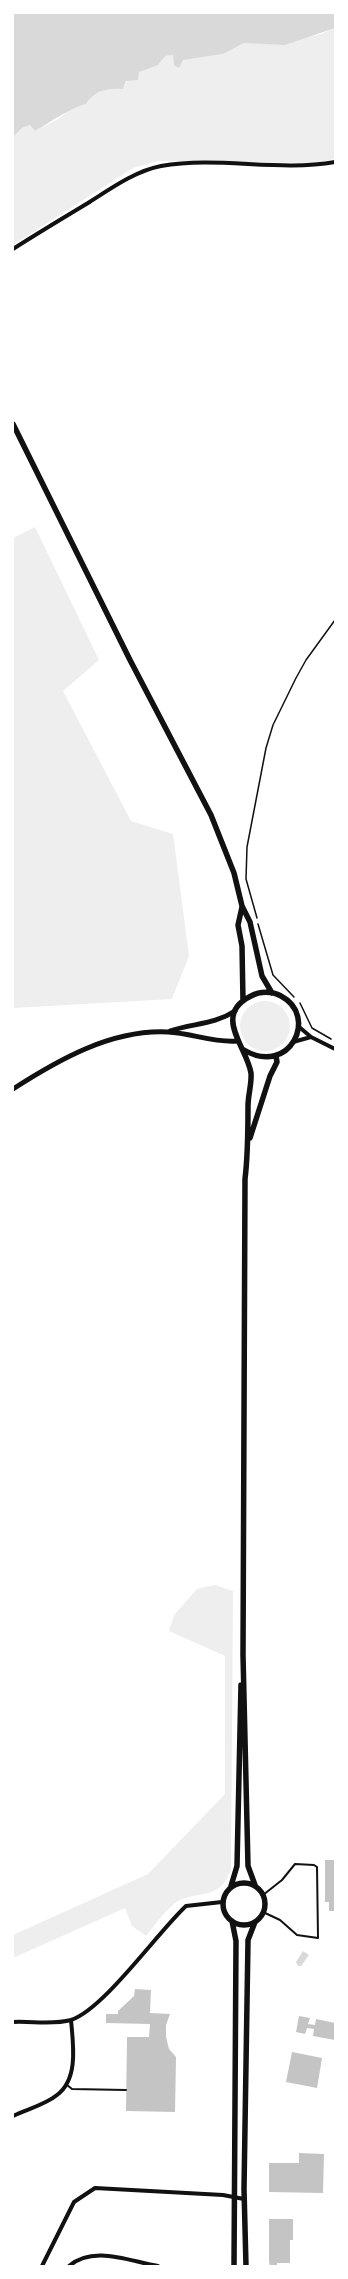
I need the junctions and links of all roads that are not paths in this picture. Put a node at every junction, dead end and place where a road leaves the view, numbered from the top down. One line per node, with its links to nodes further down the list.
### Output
1 (335, 162): 2 (street)
2 (13, 249)
3 (13, 424): 4 (main road)
4 (242, 906): 5 (main road); 6 (main road)
5 (272, 993): 6 (main road); 8 (main road)
6 (243, 1001): 7 (main road)
7 (236, 1010): 9 (street); 11 (main road)
8 (298, 1026): 10 (street); 12 (main road)
9 (168, 1032): 11 (street); 16 (street)
10 (310, 1037): 12 (street); 13 (street)
11 (237, 1041): 14 (main road)
12 (293, 1042): 15 (main road)
13 (335, 1049)
14 (244, 1050): 15 (main road); 17 (main road)
15 (276, 1056): 17 (main road)
16 (13, 1089)
17 (249, 1142): 18 (main road)
18 (243, 1654): 19 (main road); 20 (main road)
19 (255, 1885): 20 (main road); 21 (main road)
20 (231, 1886): 22 (main road)
21 (263, 1895): 23 (main road); 23 (lane)
22 (222, 1902): 24 (main road); 26 (street)
23 (263, 1912): 25 (main road)
24 (232, 1921): 25 (main road); 31 (main road)
25 (255, 1922): 32 (main road)
26 (71, 2020): 27 (street); 28 (street)
27 (13, 2022)
28 (67, 2086): 29 (lane); 30 (street)
29 (126, 2090)
30 (13, 2116)
31 (234, 2197): 32 (street); 33 (street); 36 (main road)
32 (244, 2199): 37 (main road)
33 (42, 2266)
34 (69, 2266): 35 (street)
35 (158, 2266)
36 (234, 2266)
37 (246, 2266)

